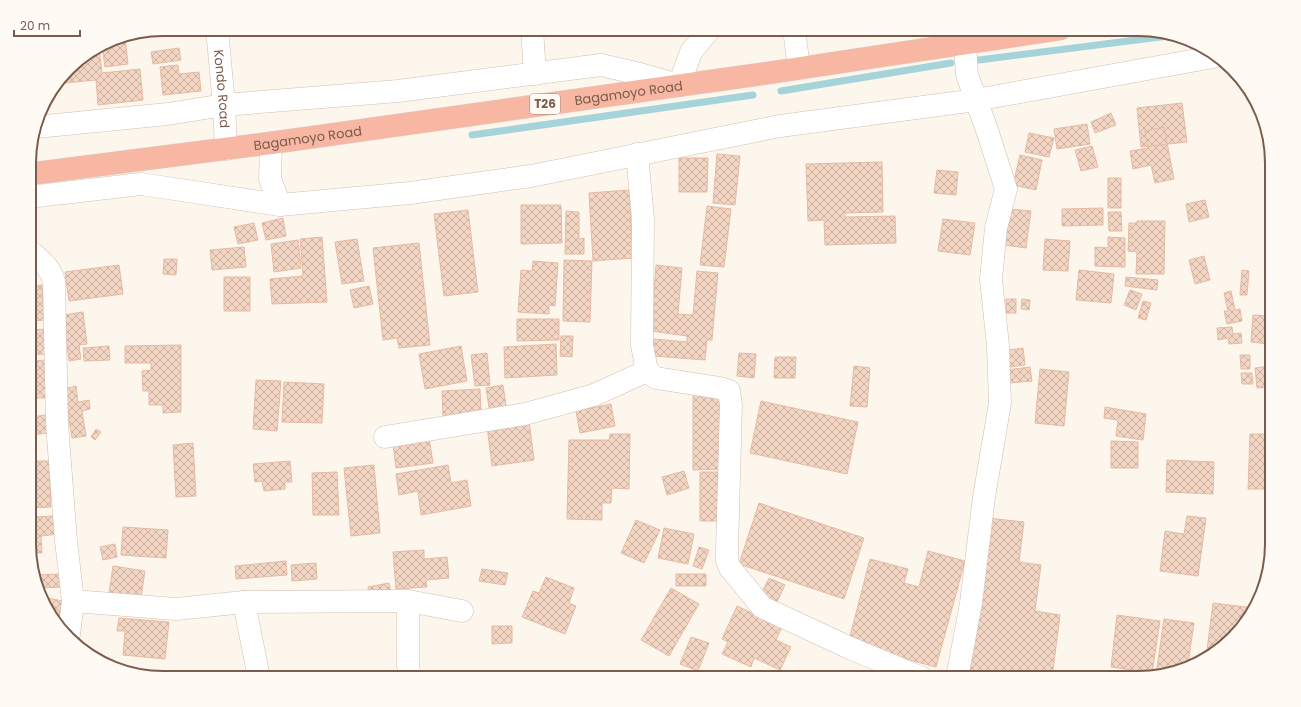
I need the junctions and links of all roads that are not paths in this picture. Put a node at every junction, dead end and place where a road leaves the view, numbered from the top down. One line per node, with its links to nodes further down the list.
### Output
1 (218, 36): 12 (street, Kondo Road)
2 (532, 36): 9 (street)
3 (704, 36): 10 (street)
4 (795, 36): 8 (street)
5 (1016, 36): 6 (highway, Bagamoyo Road / T26)
6 (965, 44): 8 (highway, Bagamoyo Road / T26); 11 (street)
7 (1210, 58): 11 (street)
8 (799, 68): 10 (highway, Bagamoyo Road / T26)
9 (535, 74): 10 (street); 12 (street)
10 (679, 86): 14 (highway, Bagamoyo Road / T26)
11 (976, 100): 16 (street); 31 (street)
12 (224, 105): 13 (street); 15 (street, Kondo Road)
13 (41, 127)
14 (271, 143): 15 (highway, Bagamoyo Road / T26); 19 (street)
15 (226, 149): 17 (highway, Bagamoyo Road / T26)
16 (637, 154): 19 (street); 21 (street)
17 (36, 173)
18 (36, 196): 19 (street)
19 (280, 205)
20 (36, 256): 23 (street)
21 (647, 371): 22 (street); 30 (street)
22 (385, 437)
23 (73, 601): 25 (street); 27 (street)
24 (408, 601): 25 (street); 26 (street); 29 (street)
25 (244, 602): 28 (street)
26 (462, 611)
27 (70, 630)
28 (258, 671)
29 (409, 671)
30 (904, 671)
31 (957, 671)

